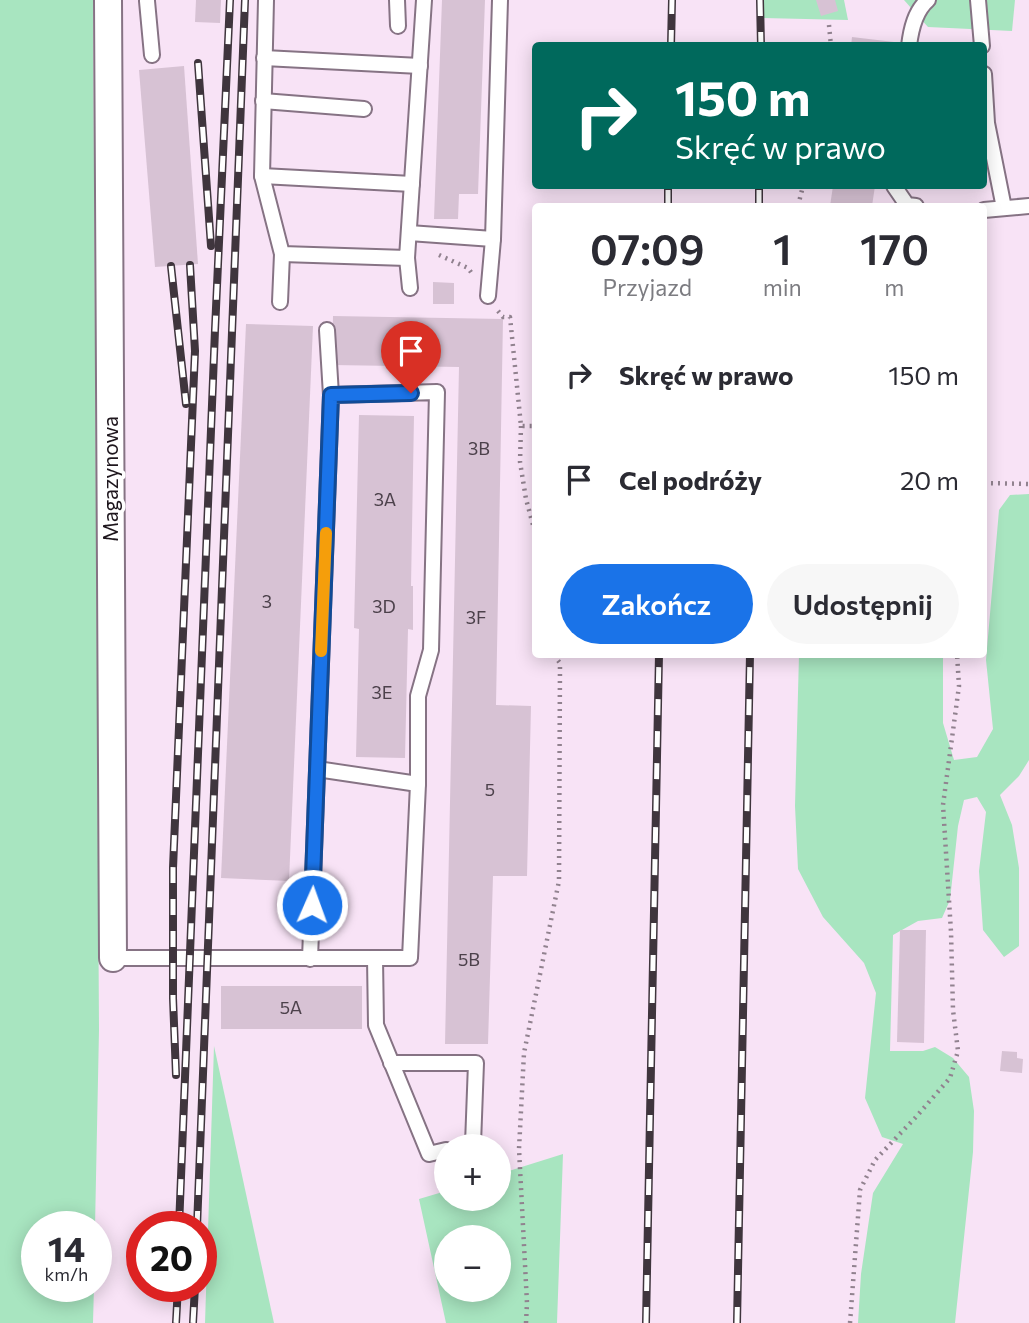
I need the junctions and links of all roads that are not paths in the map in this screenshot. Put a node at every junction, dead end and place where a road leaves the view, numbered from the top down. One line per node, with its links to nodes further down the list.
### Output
1 (108, 0): 34 (street, Magazynowa)
2 (143, 0): 12 (lane)
3 (266, 0): 13 (lane)
4 (397, 0): 9 (lane)
5 (424, 0): 14 (lane)
6 (500, 0): 24 (lane)
7 (928, 0): 10 (lane)
8 (978, 0): 11 (lane)
9 (397, 26)
10 (909, 42)
11 (982, 42)
12 (152, 55)
13 (264, 58): 14 (lane); 15 (lane)
14 (420, 66): 19 (lane)
15 (263, 101): 16 (lane); 18 (lane)
16 (364, 109)
17 (987, 123): 21 (lane)
18 (262, 176): 19 (lane); 25 (lane)
19 (412, 184): 23 (lane)
20 (1029, 206): 21 (lane)
21 (1004, 208): 22 (lane)
22 (987, 210)
23 (409, 233): 24 (lane); 26 (lane)
24 (494, 239): 28 (lane)
25 (282, 254): 26 (lane); 29 (lane)
26 (407, 258): 27 (lane)
27 (410, 288)
28 (488, 296)
29 (280, 302)
30 (327, 330): 31 (lane)
31 (331, 395): 32 (lane); 33 (lane)
32 (317, 769): 33 (lane); 36 (lane)
33 (418, 784): 35 (lane)
34 (114, 958): 36 (lane)
35 (375, 958): 36 (lane); 37 (lane)
36 (310, 959)
37 (391, 1063): 38 (lane); 39 (lane)
38 (473, 1134)
39 (434, 1153)

